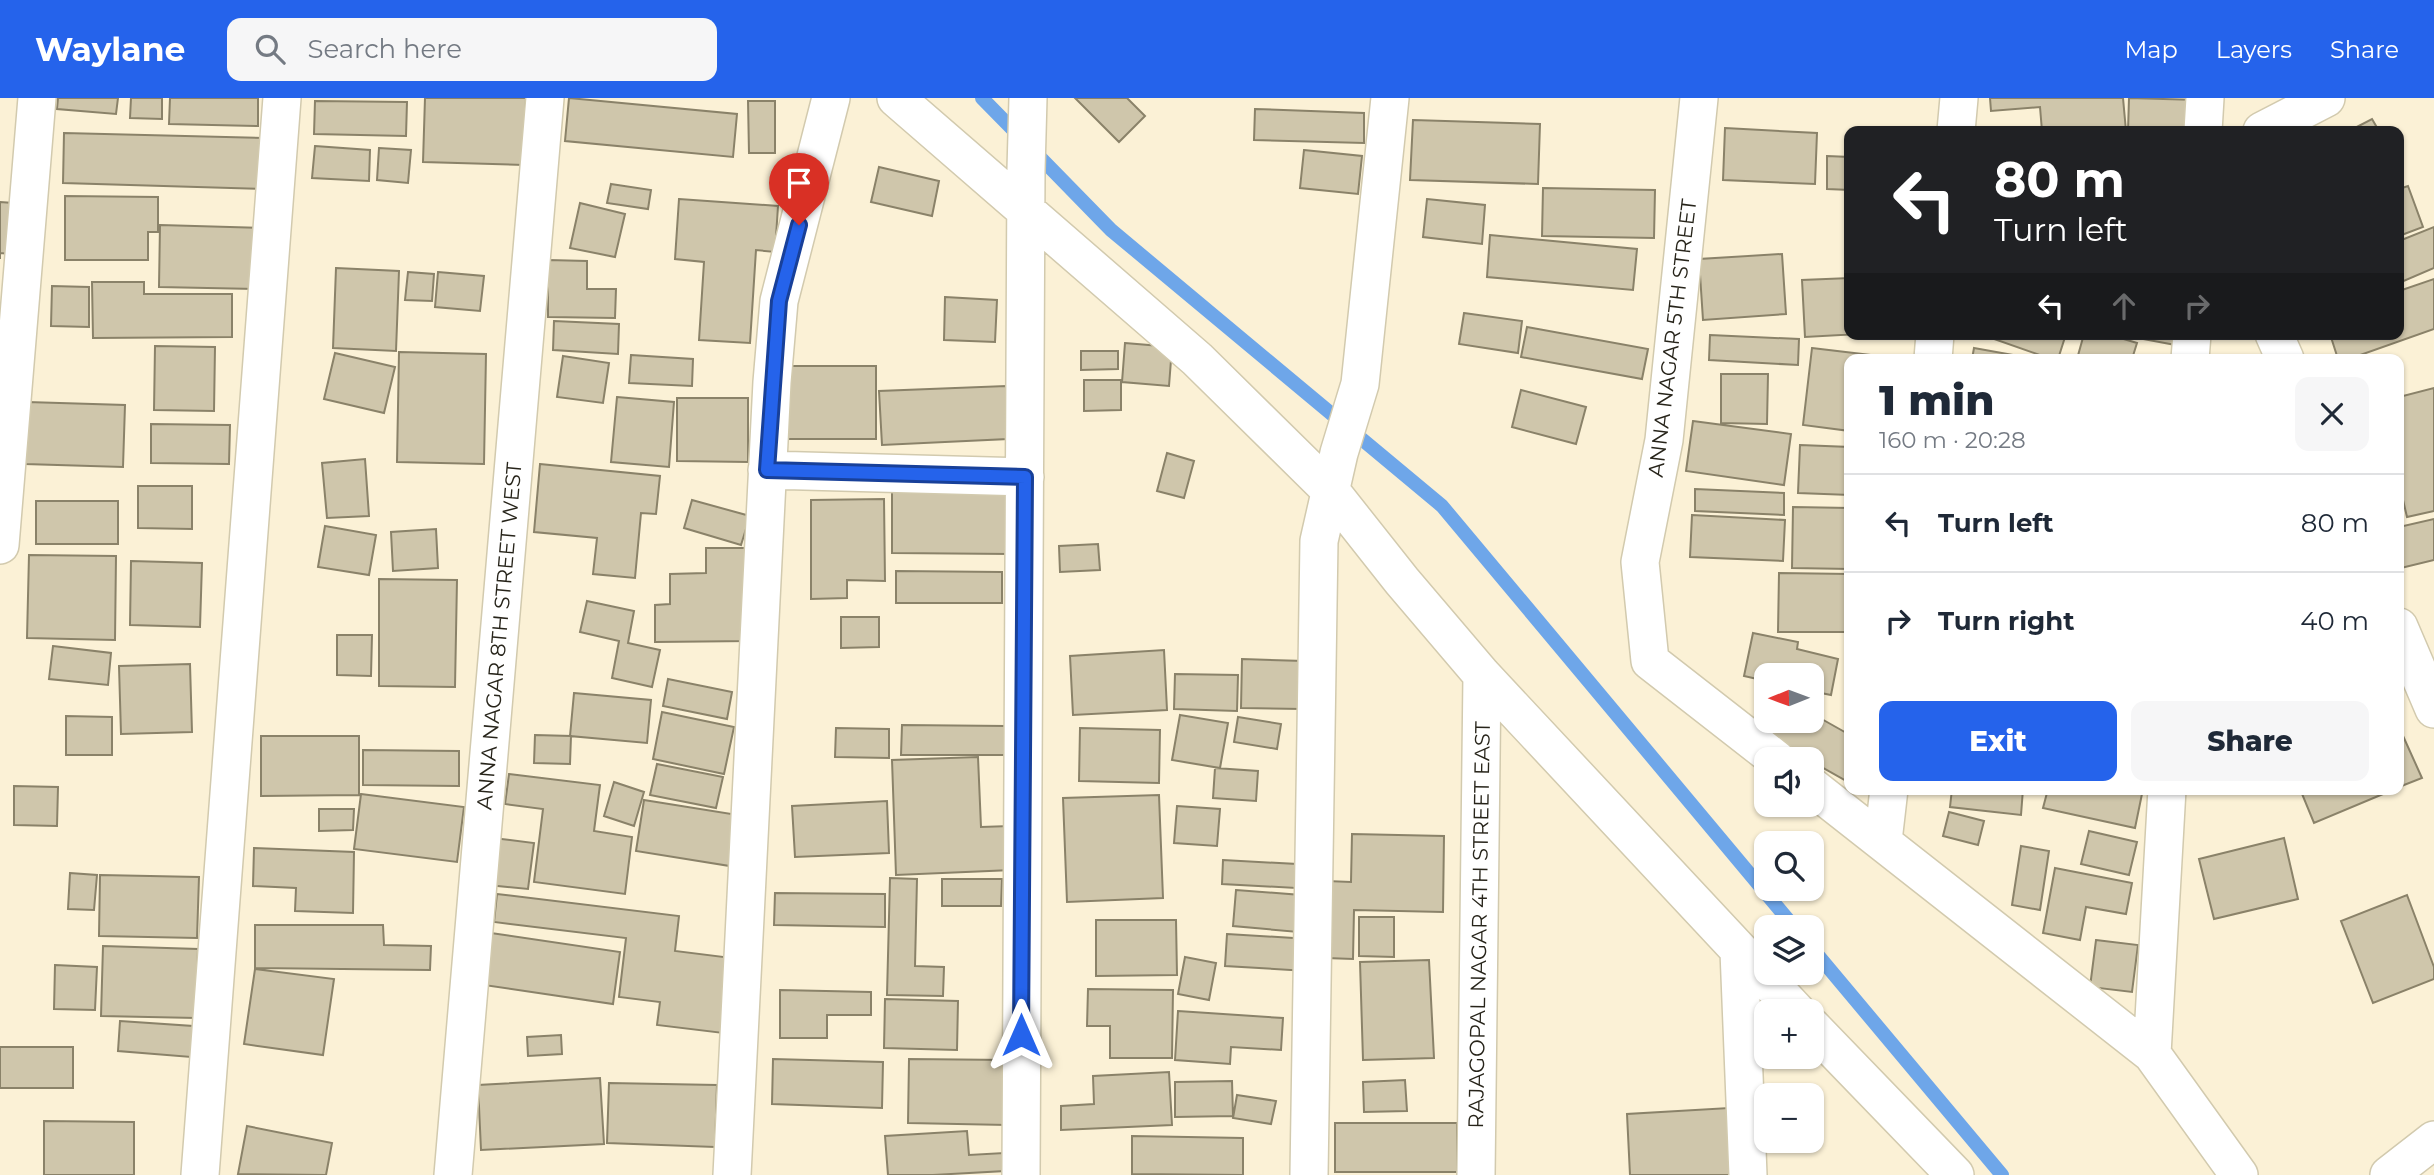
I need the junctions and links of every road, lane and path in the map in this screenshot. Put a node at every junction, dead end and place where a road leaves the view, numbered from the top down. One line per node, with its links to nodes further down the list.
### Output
1 (37, 98): 19 (street)
2 (282, 98): 33 (street)
3 (545, 98): 34 (street, ANNA NAGAR 8TH STREET WEST)
4 (831, 98): 16 (street)
5 (896, 98): 15 (street)
6 (1390, 98): 18 (street)
7 (1699, 98): 23 (street, ANNA NAGAR 5TH STREET)
8 (1959, 98): 12 (street)
9 (2205, 98): 13 (street)
10 (2326, 98): 14 (street)
11 (1028, 107): 15 (street)
12 (1956, 126)
13 (2203, 126)
14 (2272, 126)
15 (1026, 209): 17 (street); 18 (street)
16 (767, 470): 17 (street); 35 (street)
17 (1025, 477): 36 (street)
18 (1330, 490): 21 (street); 37 (street)
19 (0, 545)
20 (2404, 639): 22 (street)
21 (1482, 675): 28 (street); 38 (street, RAJAGOPAL NAGAR 4TH STREET EAST)
22 (2434, 709)
23 (1760, 747)
24 (1888, 795): 27 (street)
25 (2166, 795): 31 (street)
26 (1824, 796): 27 (street)
27 (1883, 841): 31 (street)
28 (1739, 951): 29 (street); 39 (street)
29 (1785, 999)
30 (1824, 1039): 40 (street)
31 (2152, 1054): 41 (street)
32 (2434, 1140): 42 (street)
33 (200, 1175)
34 (453, 1175)
35 (732, 1175)
36 (1021, 1175)
37 (1309, 1175)
38 (1476, 1175)
39 (1748, 1175)
40 (1955, 1175)
41 (2239, 1175)
42 (2389, 1175)

